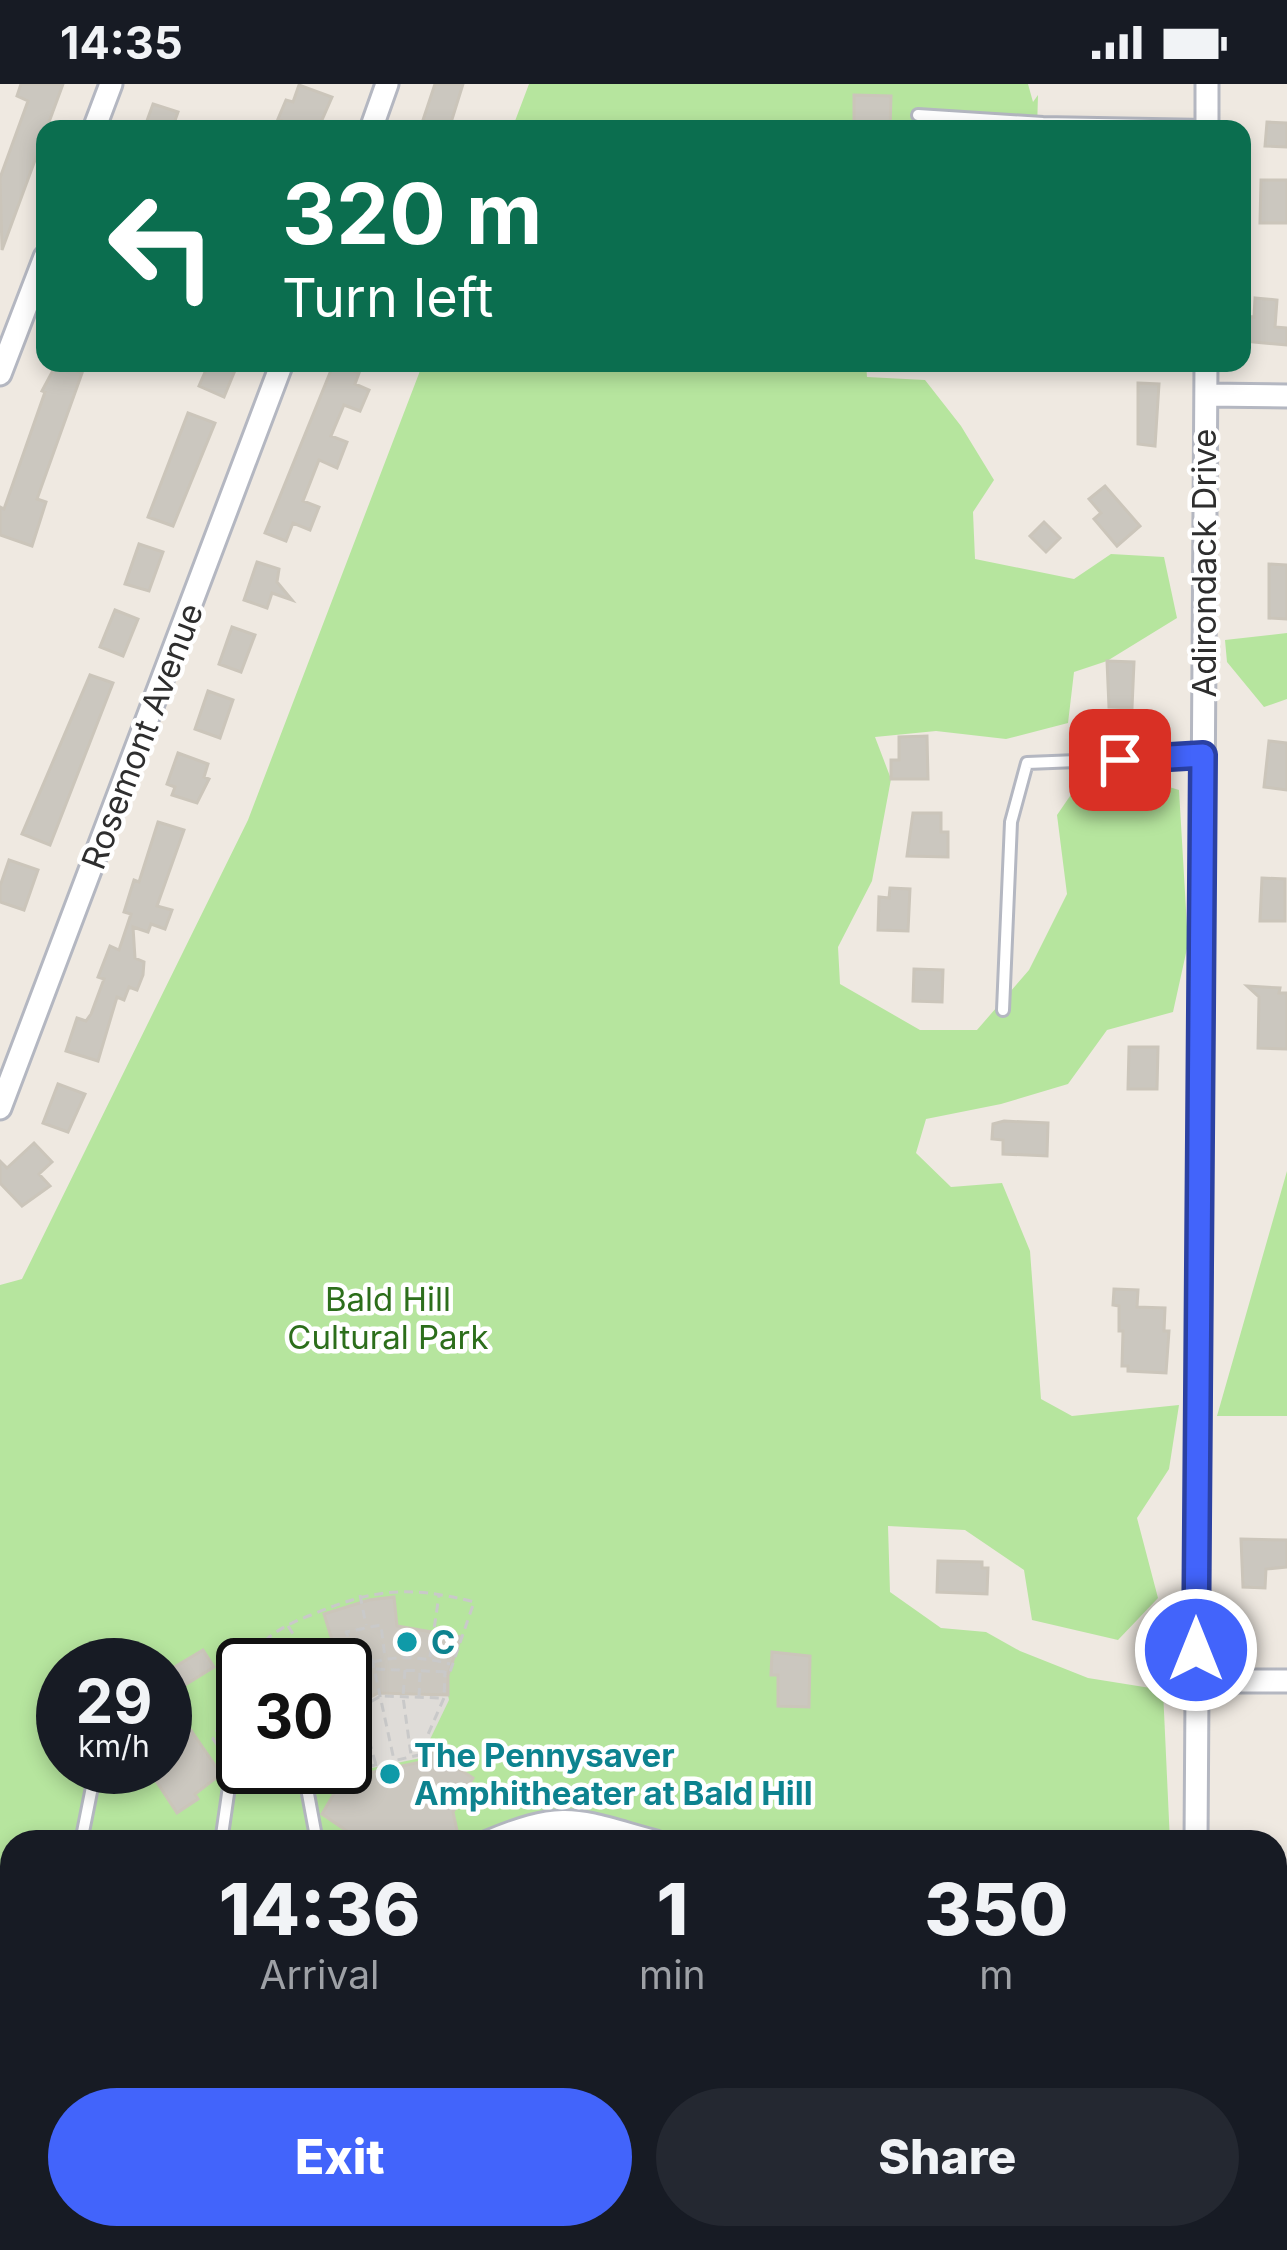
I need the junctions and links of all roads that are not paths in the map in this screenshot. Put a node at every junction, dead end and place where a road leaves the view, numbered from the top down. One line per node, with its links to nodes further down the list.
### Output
1 (111, 84): 5 (street)
2 (388, 84): 6 (street)
3 (1208, 84): 8 (street)
4 (918, 116): 7 (lane)
5 (97, 120)
6 (374, 120)
7 (980, 120)
8 (1207, 120)
9 (36, 280): 12 (street)
10 (279, 372): 17 (street, Rosemont Avenue)
11 (1206, 372): 13 (street, Adirondack Drive)
12 (0, 374)
13 (1205, 394): 14 (street); 15 (street, Adirondack Drive)
14 (1287, 396)
15 (1203, 755): 16 (lane); 18 (street, Adirondack Drive)
16 (1003, 1010)
17 (0, 1108)
18 (1196, 1681): 19 (street); 28 (street, Adirondack Drive)
19 (1287, 1681)
20 (91, 1794): 23 (lane)
21 (228, 1794): 24 (lane)
22 (308, 1794): 25 (lane)
23 (83, 1830)
24 (223, 1830)
25 (314, 1830)
26 (517, 1830): 27 (street)
27 (612, 1830)
28 (1196, 1830)

